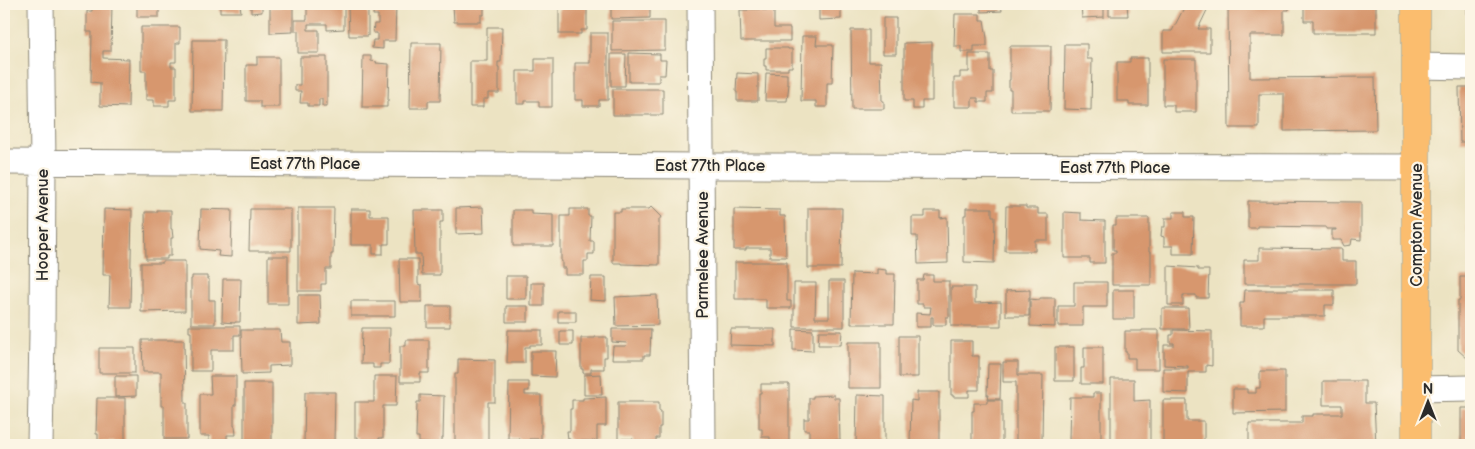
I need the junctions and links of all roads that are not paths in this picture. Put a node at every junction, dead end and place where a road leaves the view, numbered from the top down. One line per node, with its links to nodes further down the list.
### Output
1 (40, 4): 7 (street, Hooper Avenue)
2 (700, 4): 8 (street, Parmelee Avenue)
3 (1416, 4): 4 (main road, Compton Avenue)
4 (1416, 66): 5 (street); 9 (main road, Compton Avenue)
5 (1471, 66)
6 (4, 162): 7 (street, East 77th Place)
7 (43, 162): 8 (street, East 77th Place); 12 (street, Hooper Avenue)
8 (701, 166): 9 (street, East 77th Place); 13 (street, Parmelee Avenue)
9 (1416, 167): 10 (main road, Compton Avenue)
10 (1416, 388): 11 (street); 14 (main road, Compton Avenue)
11 (1471, 388)
12 (40, 445)
13 (703, 445)
14 (1416, 445)

